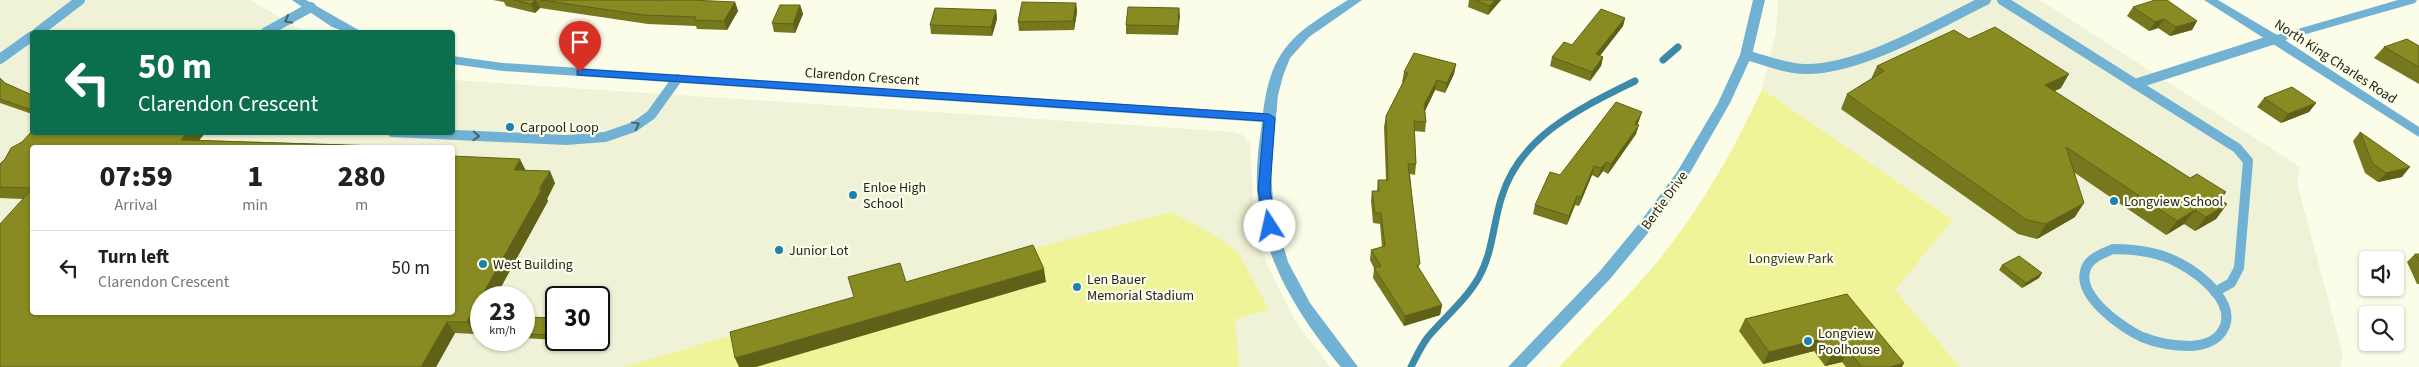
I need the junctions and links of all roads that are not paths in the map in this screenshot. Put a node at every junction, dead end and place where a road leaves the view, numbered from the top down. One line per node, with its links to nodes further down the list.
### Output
1 (80, 0): 10 (lane)
2 (298, 0): 9 (street)
3 (1356, 0): 20 (street)
4 (1759, 0): 15 (street, Bertie Drive)
5 (1986, 0): 15 (lane)
6 (2002, 0): 19 (lane)
7 (2210, 0): 14 (street, North King Charles Road)
8 (2411, 0): 14 (street)
9 (311, 7): 11 (lane, one-way to 11); 12 (street)
10 (41, 30)
11 (270, 30)
12 (351, 30)
13 (30, 37): 16 (lane)
14 (2275, 39): 19 (lane); 21 (street, North King Charles Road)
15 (1746, 55): 25 (street, Bertie Drive)
16 (0, 59)
17 (455, 60): 18 (street, Clarendon Crescent)
18 (677, 79): 20 (street, Clarendon Crescent); 22 (lane, one-way to 18)
19 (2135, 84): 23 (lane)
20 (1269, 118): 24 (street)
21 (2419, 133)
22 (455, 135)
23 (2215, 292): 23 (lane)
24 (1350, 367)
25 (1516, 367)

